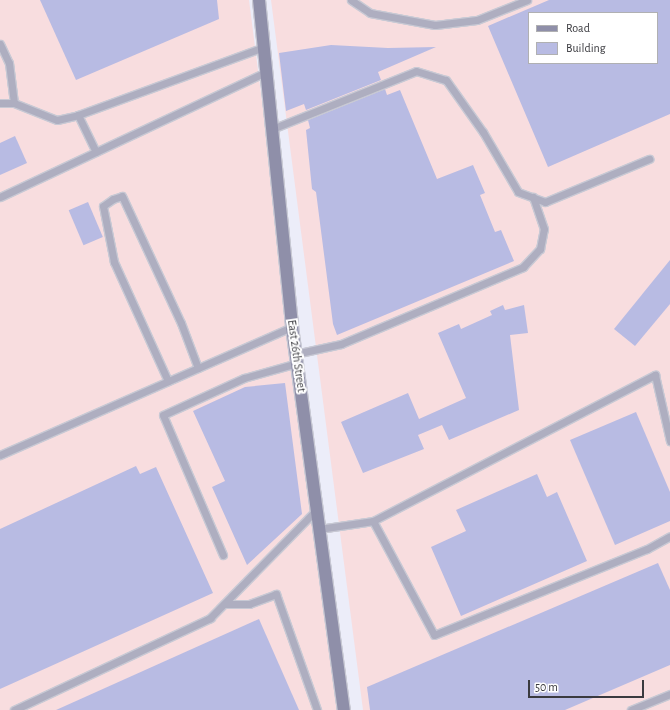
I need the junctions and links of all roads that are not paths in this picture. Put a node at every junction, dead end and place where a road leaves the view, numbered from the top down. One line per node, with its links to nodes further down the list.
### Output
1 (259, 0): 5 (street, East 26th Street)
2 (351, 0): 3 (lane)
3 (527, 0)
4 (0, 44): 7 (lane)
5 (264, 47): 6 (street, East 26th Street); 9 (lane)
6 (266, 72): 10 (street, East 26th Street); 11 (lane)
7 (14, 103): 8 (lane); 9 (lane)
8 (0, 104)
9 (78, 115): 11 (lane)
10 (272, 129): 14 (lane); 15 (street, East 26th Street)
11 (96, 152): 13 (lane)
12 (649, 159): 14 (lane)
13 (0, 197)
14 (533, 197): 16 (lane)
15 (292, 327): 16 (street, East 26th Street); 17 (lane)
16 (296, 358): 21 (street, East 26th Street); 25 (lane)
17 (198, 368): 18 (lane); 18 (lane)
18 (168, 381): 20 (lane)
19 (670, 441): 22 (lane)
20 (0, 455)
21 (317, 509): 23 (street, East 26th Street); 26 (lane)
22 (372, 521): 23 (lane); 24 (lane)
23 (319, 529): 30 (street, East 26th Street)
24 (670, 536)
25 (223, 555)
26 (226, 604): 28 (lane); 29 (lane)
27 (670, 694): 31 (lane)
28 (14, 710)
29 (317, 710)
30 (344, 710)
31 (631, 710)

